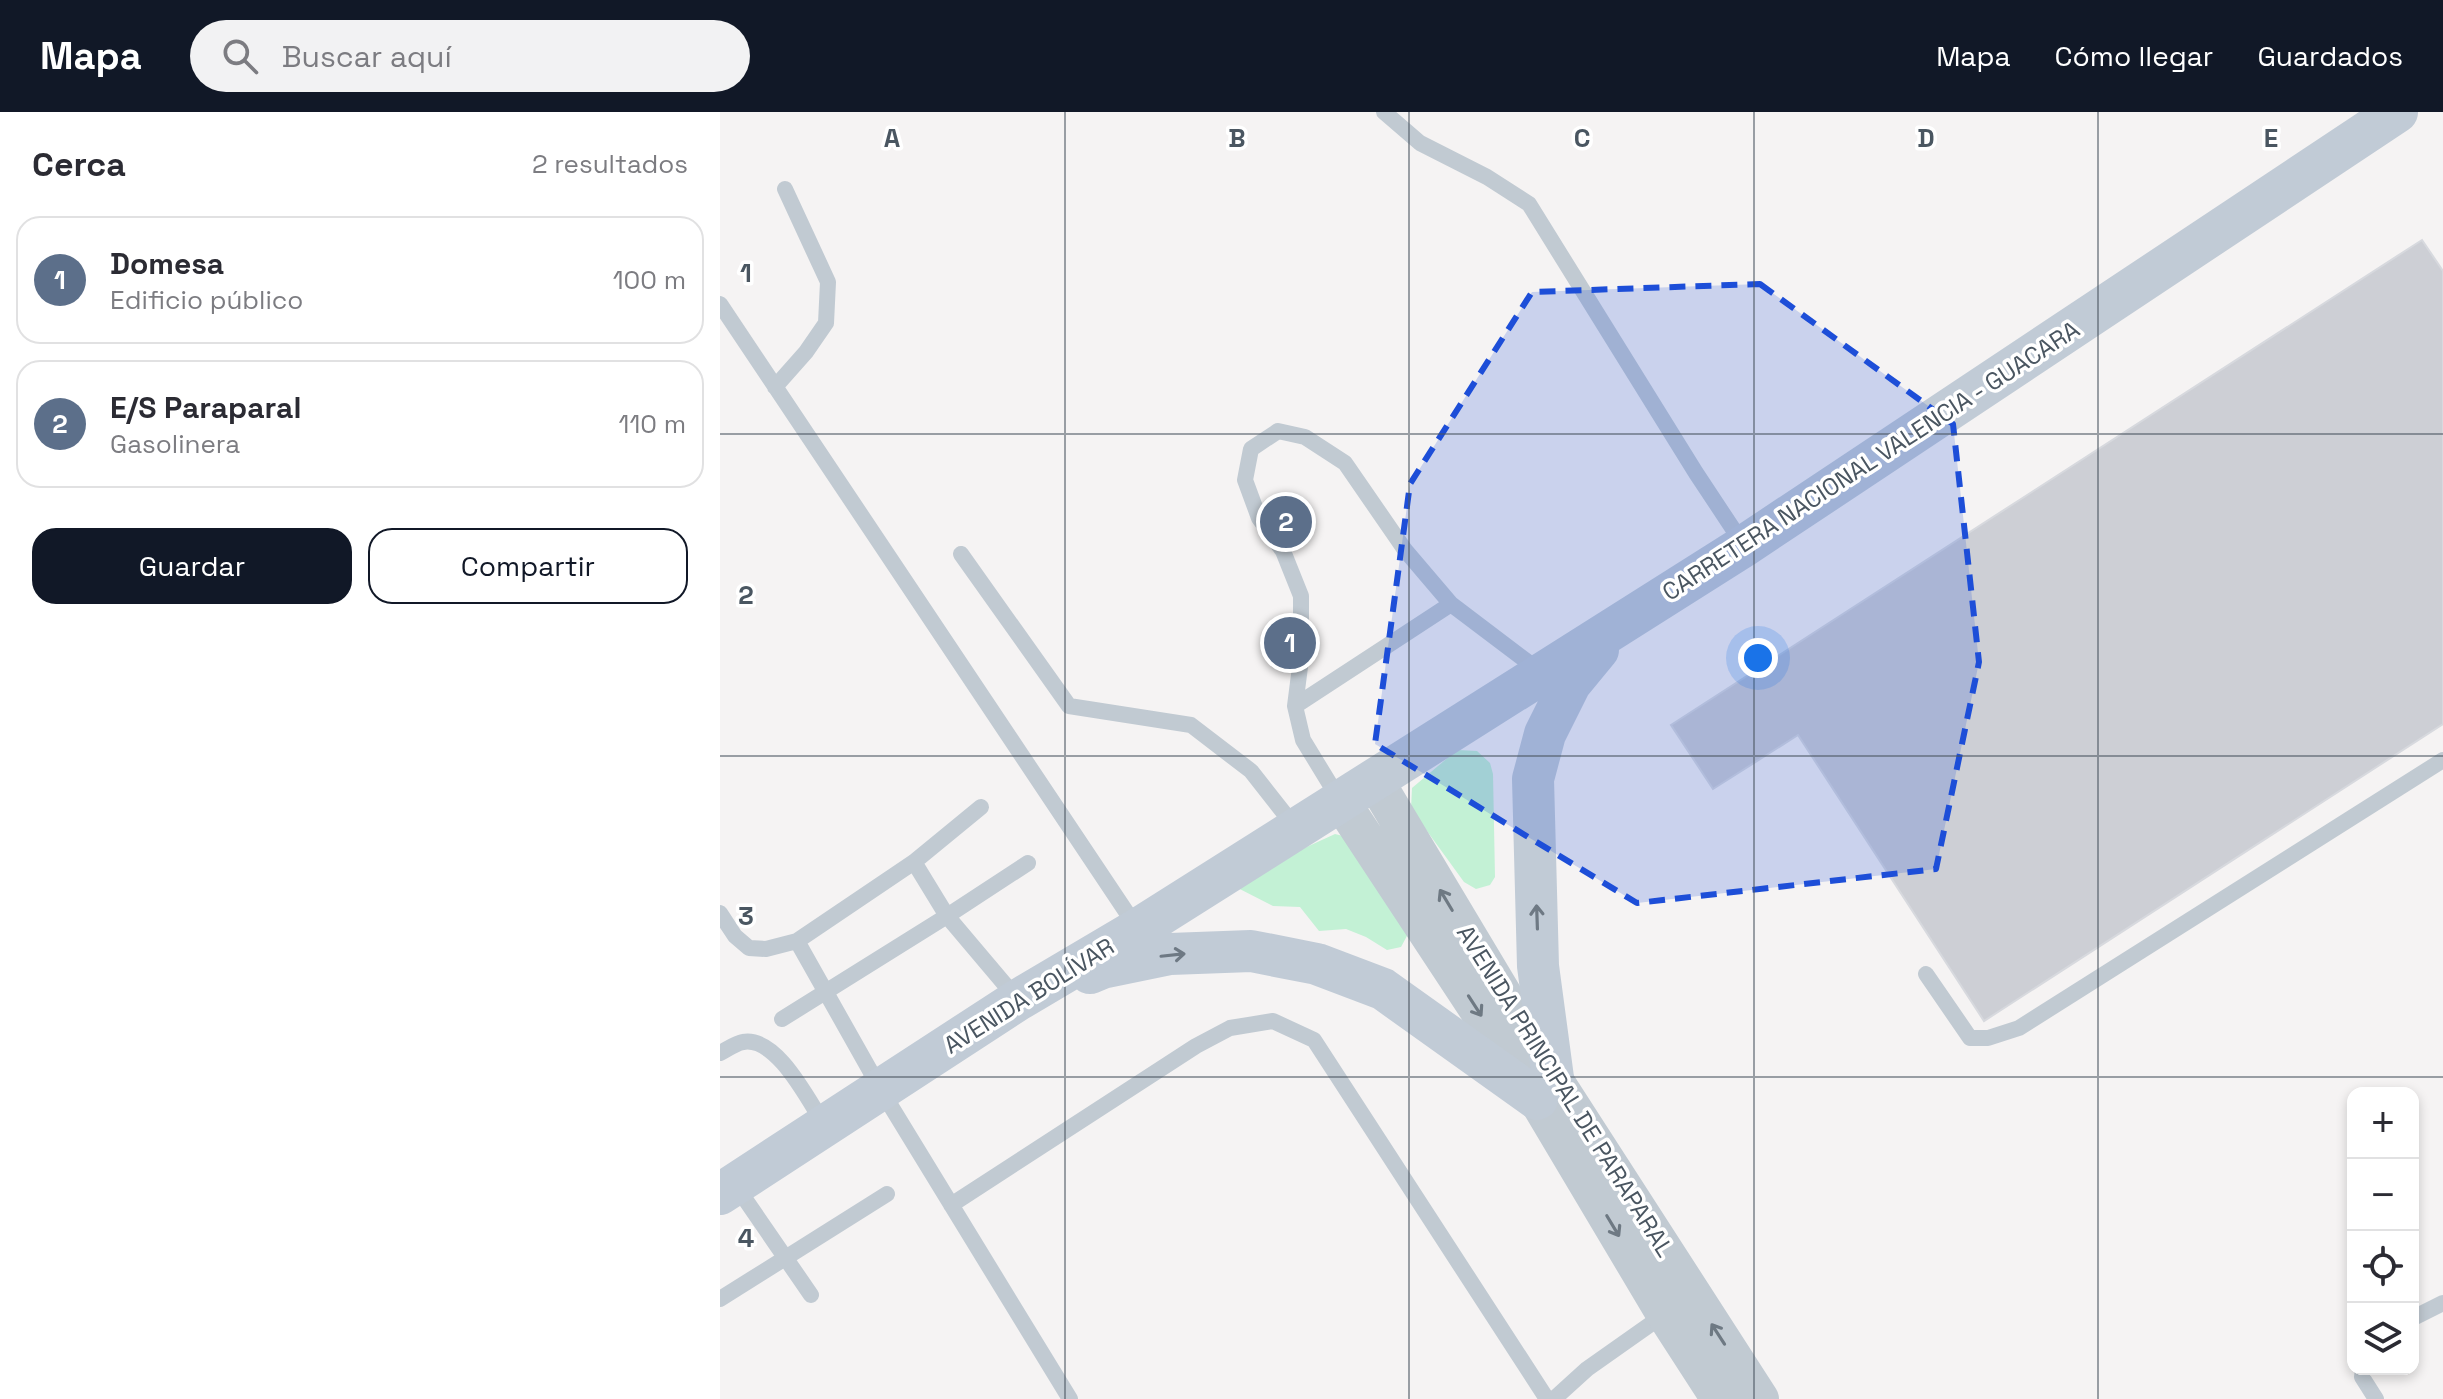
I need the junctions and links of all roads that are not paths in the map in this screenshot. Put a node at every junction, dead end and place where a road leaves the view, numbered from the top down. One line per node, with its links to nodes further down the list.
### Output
1 (1384, 112): 6 (lane)
2 (2397, 112): 6 (main road, CARRETERA NACIONAL VALENCIA - GUACARA)
3 (785, 189): 5 (lane)
4 (720, 304): 5 (lane)
5 (775, 387): 20 (lane)
6 (1744, 546): 9 (main road, CARRETERA NACIONAL VALENCIA - GUACARA)
7 (961, 554): 15 (lane)
8 (1451, 604): 10 (lane); 11 (lane); 11 (lane)
9 (1615, 629): 10 (main road, CARRETERA NACIONAL VALENCIA - GUACARA); 27 (main road, one-way to 9)
10 (1543, 674): 13 (main road, CARRETERA NACIONAL VALENCIA - GUACARA)
11 (1295, 706): 13 (lane)
12 (2443, 760): 22 (lane)
13 (1357, 790): 15 (main road, AVENIDA BOLÍVAR); 27 (street, AVENIDA PRINCIPAL DE PARAPARAL)
14 (981, 807): 16 (lane)
15 (1296, 829): 20 (main road, AVENIDA BOLÍVAR)
16 (914, 862): 19 (lane); 21 (lane)
17 (1028, 863): 19 (lane)
18 (720, 913): 21 (lane)
19 (947, 916): 23 (lane); 24 (lane)
20 (1138, 929): 24 (main road, AVENIDA BOLÍVAR)
21 (797, 941): 23 (lane)
22 (1926, 974)
23 (826, 992): 25 (lane); 28 (lane)
24 (1018, 1000): 27 (main road, one-way to 27); 28 (main road, AVENIDA BOLÍVAR)
25 (782, 1019)
26 (720, 1053): 29 (lane)
27 (1545, 1088): 37 (street, AVENIDA PRINCIPAL DE PARAPARAL, one-way to 37); 44 (street, AVENIDA PRINCIPAL DE PARAPARAL, one-way to 27)
28 (881, 1090): 29 (main road, AVENIDA BOLÍVAR); 32 (lane)
29 (825, 1126): 30 (main road, AVENIDA BOLÍVAR)
30 (727, 1190): 33 (lane)
31 (887, 1194): 33 (lane)
32 (951, 1205): 40 (lane); 41 (lane)
33 (786, 1259): 34 (lane); 35 (lane)
34 (811, 1295)
35 (720, 1299)
36 (2443, 1303): 38 (lane)
37 (1665, 1314): 42 (lane); 43 (street, AVENIDA PRINCIPAL DE PARAPARAL)
38 (2419, 1315)
39 (2362, 1375): 45 (lane)
40 (1070, 1399)
41 (1547, 1399)
42 (1554, 1399)
43 (1720, 1399)
44 (1760, 1399)
45 (2376, 1399)

